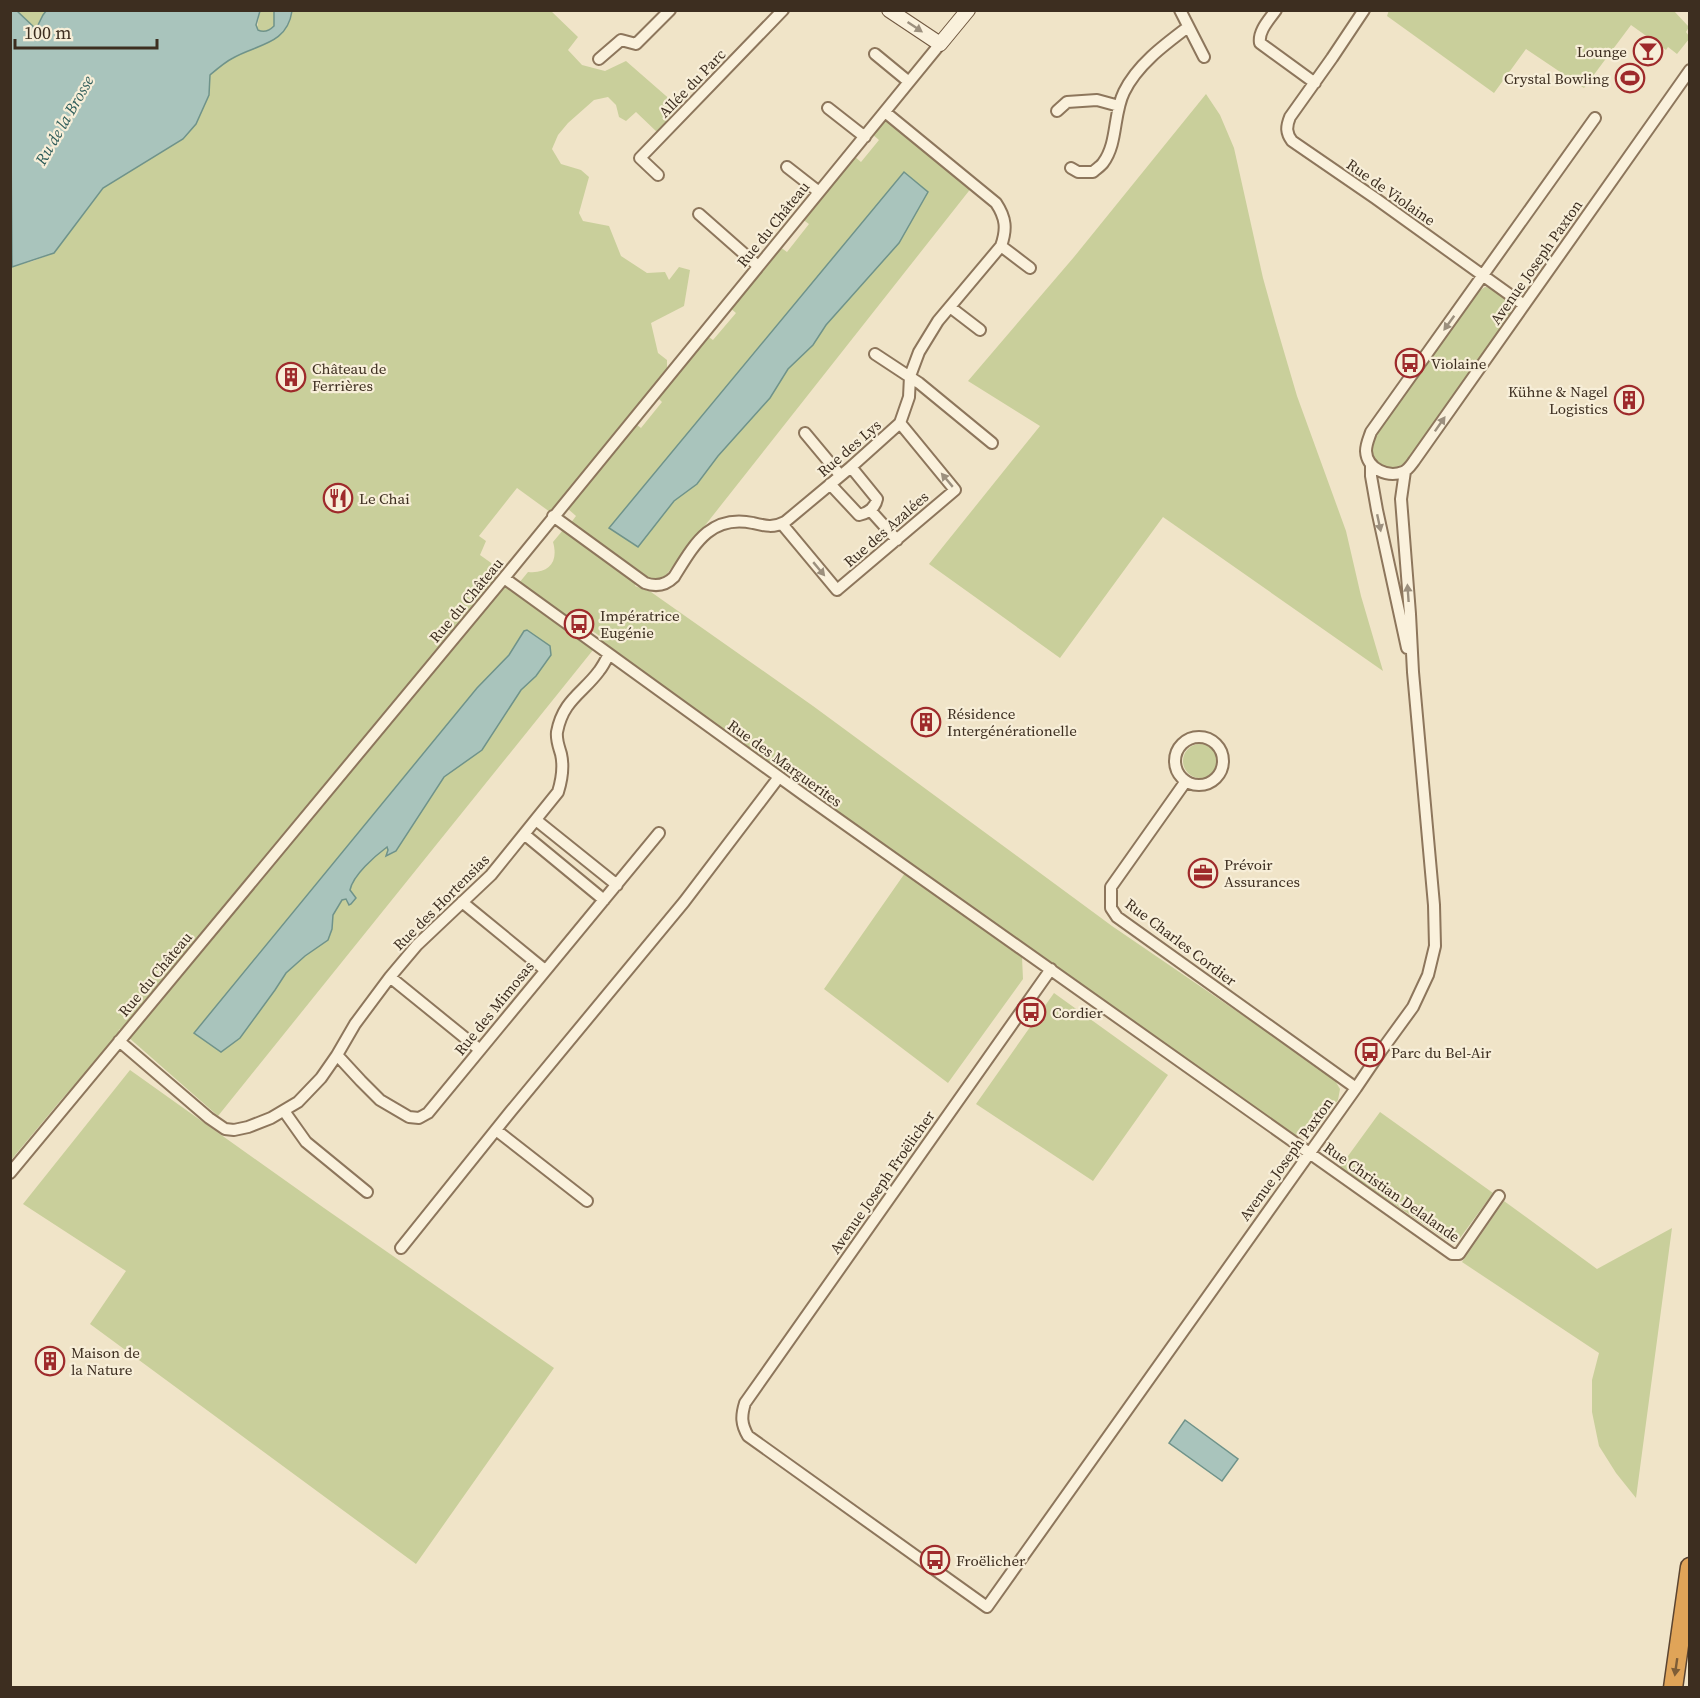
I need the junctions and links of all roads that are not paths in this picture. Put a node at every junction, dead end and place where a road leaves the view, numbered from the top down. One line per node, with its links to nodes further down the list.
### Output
1 (670, 10): 12 (street)
2 (783, 10): 24 (street, Allée du Parc)
3 (889, 10): 9 (main road, one-way to 9)
4 (968, 10): 9 (main road)
5 (1180, 10): 8 (street)
6 (1276, 10): 15 (street)
7 (1364, 10): 15 (street)
8 (1188, 27): 11 (street); 16 (street)
9 (940, 44): 14 (street, Rue du Château)
10 (875, 54): 14 (street)
11 (1204, 57)
12 (599, 59)
13 (1689, 70): 31 (street, Avenue Joseph Paxton)
14 (909, 82): 19 (street, Rue du Château)
15 (1315, 83): 30 (street, Rue de Violaine)
16 (1119, 106): 18 (street); 23 (street)
17 (828, 108): 21 (street)
18 (1057, 111)
19 (885, 112): 21 (street, Rue du Château); 27 (street)
20 (1595, 117): 30 (street, Avenue Joseph Paxton)
21 (865, 137): 25 (street, Rue du Château)
22 (787, 167): 25 (street)
23 (1071, 168)
24 (658, 175)
25 (819, 192): 28 (street, Rue du Château)
26 (699, 214): 28 (street)
27 (1001, 246): 29 (street); 32 (street, Rue des Lys)
28 (758, 266): 45 (street, Rue du Château)
29 (1030, 268)
30 (1483, 276): 31 (street, Rue de Violaine); 39 (street, Avenue Joseph Paxton, one-way to 39)
31 (1524, 305): 41 (street, Avenue Joseph Paxton, one-way to 31)
32 (950, 307): 33 (street); 35 (street, Rue des Lys)
33 (980, 330)
34 (875, 354): 35 (street)
35 (910, 376): 36 (street, Rue des Lys); 38 (street)
36 (900, 423): 40 (street, Rue des Lys); 47 (street, Rue des Azalées, one-way to 36)
37 (805, 433): 42 (street)
38 (993, 443)
39 (1371, 466): 41 (street); 52 (street, Avenue Joseph Paxton, one-way to 52)
40 (851, 467): 42 (street, Rue des Lys); 44 (street)
41 (1406, 471): 52 (street, Avenue Joseph Paxton, one-way to 41)
42 (840, 475): 43 (street, Rue des Lys)
43 (830, 484): 44 (street); 46 (street, Rue des Lys)
44 (870, 510): 47 (street)
45 (554, 516): 48 (street); 49 (street, Rue du Château)
46 (782, 524): 47 (street, Rue des Azalées, one-way to 47); 48 (street)
47 (897, 540)
48 (674, 577): 50 (street)
49 (504, 578): 51 (street, Rue des Marguerites); 64 (street, Rue du Château)
50 (684, 584)
51 (609, 654): 53 (street, Rue des Marguerites); 55 (street, Rue des Hortensias)
52 (1413, 672): 67 (street, Avenue Joseph Paxton)
53 (779, 777): 61 (street, Rue des Marguerites); 69 (street)
54 (1186, 781): 54 (street); 67 (street, Rue Charles Cordier)
55 (536, 820): 57 (street, Rue des Hortensias); 58 (street)
56 (659, 833): 58 (street, Rue des Mimosas)
57 (524, 834): 59 (street); 60 (street, Rue des Hortensias)
58 (617, 885): 59 (street, Rue des Mimosas)
59 (604, 900): 62 (street, Rue des Mimosas)
60 (462, 902): 62 (street); 63 (street, Rue des Hortensias)
61 (1051, 969): 70 (street); 77 (street, Avenue Joseph Froëlicher)
62 (545, 970): 65 (street, Rue des Mimosas)
63 (390, 977): 65 (street); 66 (street, Rue des Hortensias)
64 (119, 1041): 68 (street, Rue des Hortensias); 71 (street, Rue du Château)
65 (480, 1050): 66 (street, Rue des Mimosas)
66 (337, 1055): 68 (street, Rue des Hortensias)
67 (1356, 1088): 70 (street, Avenue Joseph Paxton)
68 (284, 1111): 72 (street)
69 (496, 1130): 74 (street); 75 (street)
70 (1309, 1153): 73 (street, Rue Christian Delalande); 77 (street, Avenue Joseph Paxton)
71 (10, 1173)
72 (367, 1192)
73 (1499, 1196)
74 (587, 1201)
75 (401, 1248)
76 (1689, 1567): 78 (highway, one-way to 78)
77 (987, 1607)
78 (1673, 1688)

